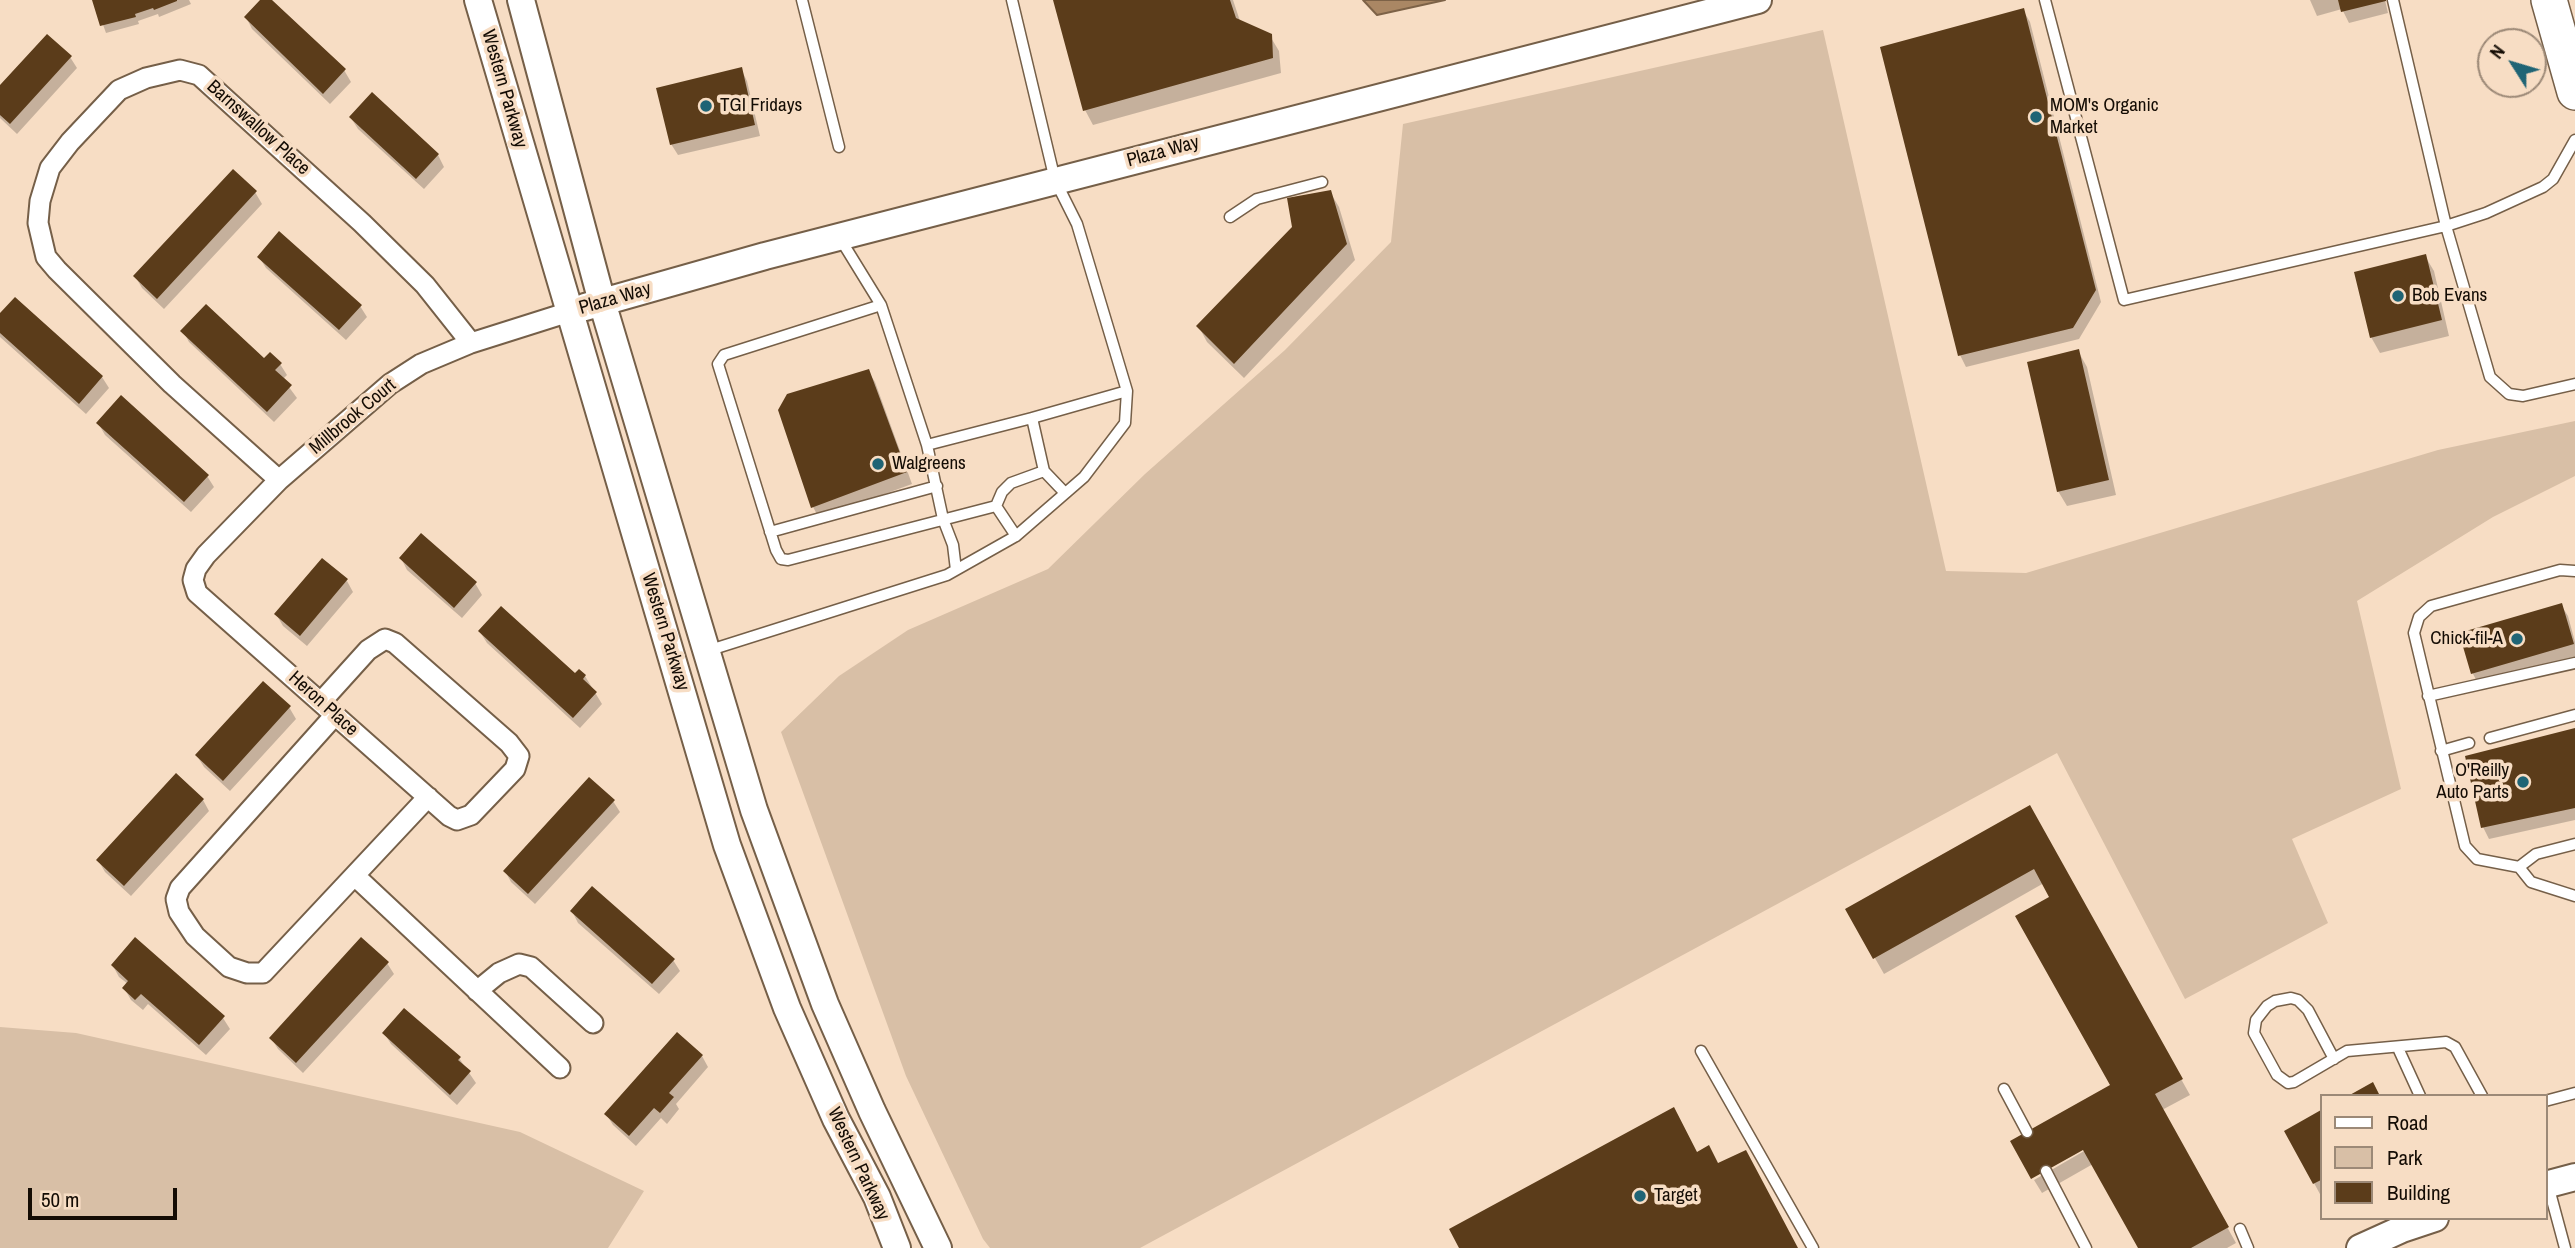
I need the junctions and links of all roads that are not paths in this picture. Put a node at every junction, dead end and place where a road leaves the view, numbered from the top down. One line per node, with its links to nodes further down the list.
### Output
1 (478, 0): 19 (main road, Western Parkway)
2 (521, 0): 17 (main road, Western Parkway)
3 (802, 0): 11 (lane)
4 (1012, 0): 12 (lane)
5 (1758, 0): 12 (main road, Plaza Way)
6 (2046, 0): 15 (lane)
7 (2393, 0): 15 (lane)
8 (2549, 0): 9 (highway)
9 (2575, 92)
10 (2575, 140): 15 (lane)
11 (839, 147)
12 (1055, 180): 16 (main road, Plaza Way); 22 (lane)
13 (1322, 182): 14 (lane)
14 (1230, 217)
15 (2446, 226): 21 (lane)
16 (839, 236): 17 (main road, Plaza Way); 18 (lane)
17 (603, 302): 19 (main road, Plaza Way); 36 (main road, Western Parkway)
18 (881, 305): 24 (lane); 31 (lane)
19 (569, 312): 20 (street, Millbrook Court); 66 (main road, Western Parkway)
20 (471, 343): 26 (street, Millbrook Court); 26 (street, Barnswallow Place)
21 (2575, 384)
22 (1127, 391): 23 (lane); 28 (lane)
23 (1032, 418): 24 (lane); 25 (lane)
24 (927, 445): 27 (lane)
25 (1044, 471): 28 (lane); 29 (lane)
26 (279, 480): 35 (street, Millbrook Court)
27 (937, 486): 30 (lane); 31 (lane)
28 (1065, 493): 32 (lane)
29 (996, 506): 30 (lane); 32 (lane)
30 (943, 519): 31 (lane); 33 (lane)
31 (770, 532)
32 (1016, 536): 33 (lane)
33 (956, 570): 36 (lane)
34 (2575, 571): 38 (lane)
35 (197, 593): 39 (street, Heron Place)
36 (707, 651): 67 (main road, Western Parkway)
37 (2575, 663): 38 (lane)
38 (2428, 696): 43 (lane)
39 (328, 709): 44 (street, Heron Place); 44 (street, Heron Place); 47 (street)
40 (2575, 715): 41 (lane)
41 (2490, 738)
42 (2469, 743): 43 (lane)
43 (2441, 751): 46 (lane)
44 (428, 797): 47 (street)
45 (2575, 844): 46 (lane)
46 (2519, 867): 48 (lane)
47 (355, 876): 49 (street)
48 (2575, 896)
49 (477, 990): 50 (street); 54 (street)
50 (593, 1023)
51 (2398, 1048): 53 (lane); 57 (lane); 58 (lane)
52 (1701, 1051): 68 (lane)
53 (2334, 1059): 53 (lane)
54 (559, 1068)
55 (2004, 1089): 60 (lane)
56 (2575, 1093): 59 (lane)
57 (2419, 1094)
58 (2481, 1094)
59 (2547, 1100)
60 (2026, 1132)
61 (2046, 1171): 69 (lane)
62 (2575, 1177): 63 (main road)
63 (2547, 1185): 72 (lane)
64 (2430, 1220): 71 (main road)
65 (2240, 1229): 70 (lane)
66 (897, 1248)
67 (938, 1248)
68 (1813, 1248)
69 (2086, 1248)
70 (2248, 1248)
71 (2360, 1248)
72 (2565, 1248)

